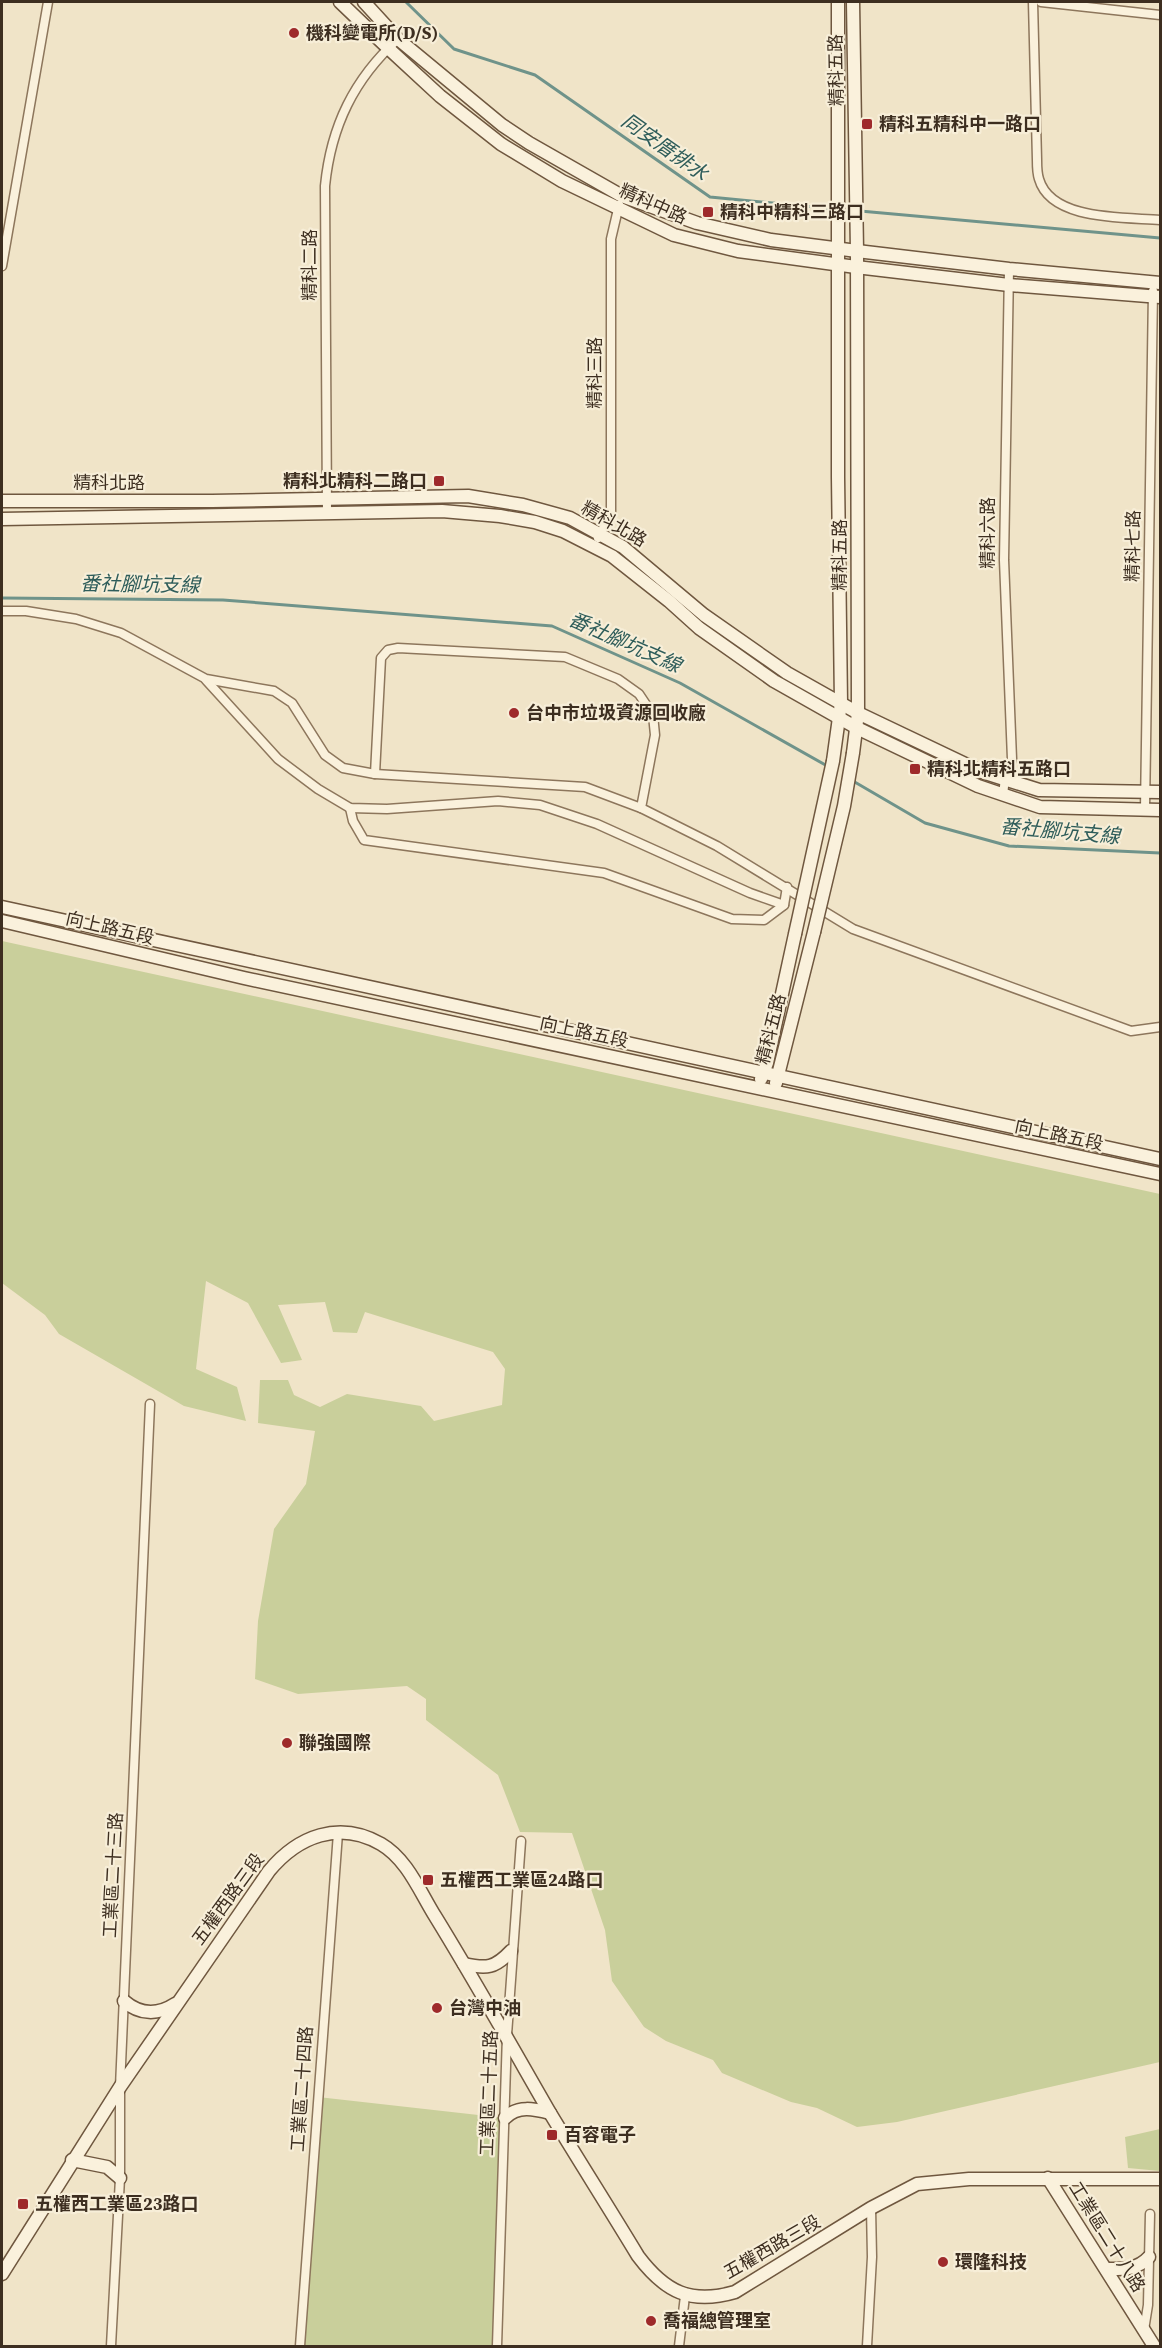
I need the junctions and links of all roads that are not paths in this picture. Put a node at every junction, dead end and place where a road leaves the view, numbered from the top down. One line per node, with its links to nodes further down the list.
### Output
1 (48, 2): 17 (street)
2 (340, 2): 10 (street, 精科中路)
3 (364, 2): 9 (street, 精科中路)
4 (838, 2): 14 (street, 精科五路)
5 (853, 2): 15 (street, 精科五路)
6 (1033, 2): 13 (street)
7 (1041, 2): 8 (street)
8 (1161, 15)
9 (398, 39): 10 (street, 精科二路); 11 (street, 精科中路)
10 (388, 48): 12 (street, 精科中路); 23 (street, 精科二路)
11 (622, 196): 12 (street, 精科三路); 14 (street, 精科中路)
12 (618, 209): 16 (street, 精科中路); 27 (street, 精科三路)
13 (1161, 220)
14 (839, 248): 15 (street, 精科中路); 16 (street, 精科五路)
15 (857, 252): 18 (street, 精科五路); 19 (street, 精科中路)
16 (838, 263): 18 (street, 精科中路); 31 (street, 精科五路)
17 (2, 266)
18 (856, 267): 21 (street, 精科中路); 32 (street, 精科五路)
19 (1010, 269): 20 (street, 精科中路); 21 (street, 精科六路)
20 (1157, 283): 22 (street, 精科七路)
21 (1009, 285): 22 (street, 精科中路); 36 (street, 精科六路)
22 (1157, 297): 37 (street, 精科七路)
23 (328, 498): 24 (street, 精科北路); 25 (street, 精科二路); 27 (street, 精科北路)
24 (2, 501)
25 (327, 513): 26 (street, 精科北路); 28 (street, 精科北路)
26 (2, 519)
27 (601, 535): 28 (street, 精科三路); 31 (street, 精科北路)
28 (593, 547): 33 (street, 精科北路)
29 (2, 611): 30 (street)
30 (206, 679): 35 (street); 40 (street)
31 (841, 703): 32 (street, 精科北路); 33 (street, 精科五路)
32 (858, 713): 34 (street, 精科五路); 36 (street, 精科北路)
33 (838, 718): 34 (street, 精科北路); 49 (street, 精科五路, bridge)
34 (857, 728): 39 (street, 精科北路); 50 (street, 精科五路, bridge)
35 (375, 774): 41 (street); 41 (street)
36 (1005, 778): 37 (street, 精科北路); 39 (street, 精科六路)
37 (1145, 792): 38 (street, 精科北路); 42 (street, 精科七路)
38 (1161, 792)
39 (1003, 795): 42 (street, 精科北路)
40 (350, 808): 45 (street); 45 (street)
41 (641, 808): 44 (street)
42 (1145, 809): 43 (street, 精科北路)
43 (1161, 810)
44 (786, 887): 45 (street); 48 (street)
45 (784, 905)
46 (2, 907): 49 (street, 向上路五段)
47 (2, 921): 51 (street, 向上路五段)
48 (1161, 1027)
49 (764, 1072): 50 (street, 向上路五段); 51 (street, 精科五路)
50 (778, 1076): 52 (street, 精科五路); 53 (street, 向上路五段)
51 (756, 1091): 52 (street, 向上路五段)
52 (772, 1095): 54 (street, 向上路五段)
53 (1161, 1159)
54 (1161, 1174)
55 (150, 1404): 60 (street, 工業區二十三路)
56 (338, 1833): 59 (street, 五權西路三段); 61 (street, 五權西路三段); 78 (street, 工業區二十四路)
57 (521, 1841): 58 (street, 工業區二十五路)
58 (511, 1951): 59 (street); 62 (street, 工業區二十五路)
59 (465, 1964): 62 (street, 五權西路三段)
60 (124, 2001): 61 (street); 63 (street, 工業區二十三路)
61 (176, 2003): 63 (street, 五權西路三段)
62 (507, 2035): 64 (street, 五權西路三段); 65 (street, 工業區二十五路)
63 (120, 2087): 66 (street, 五權西路三段); 67 (street, 工業區二十三路)
64 (550, 2113): 65 (street); 75 (street, 五權西路三段)
65 (505, 2118): 79 (street, 工業區二十五路)
66 (72, 2160): 67 (street); 74 (street, 五權西路三段)
67 (120, 2178): 77 (street, 工業區二十三路)
68 (1048, 2178): 69 (street, 五權西路三段); 70 (street, 五權西路三段); 73 (street, 工業區二十八路)
69 (1161, 2179)
70 (871, 2208): 75 (street, 五權西路三段); 81 (street)
71 (1150, 2214): 72 (street)
72 (1149, 2257): 73 (street); 76 (street)
73 (1106, 2269): 76 (street, 工業區二十八路)
74 (2, 2274)
75 (685, 2296): 80 (street)
76 (1144, 2330): 82 (street, 工業區二十八路)
77 (111, 2346)
78 (300, 2346)
79 (497, 2346)
80 (679, 2346)
81 (867, 2346)
82 (1154, 2346)

